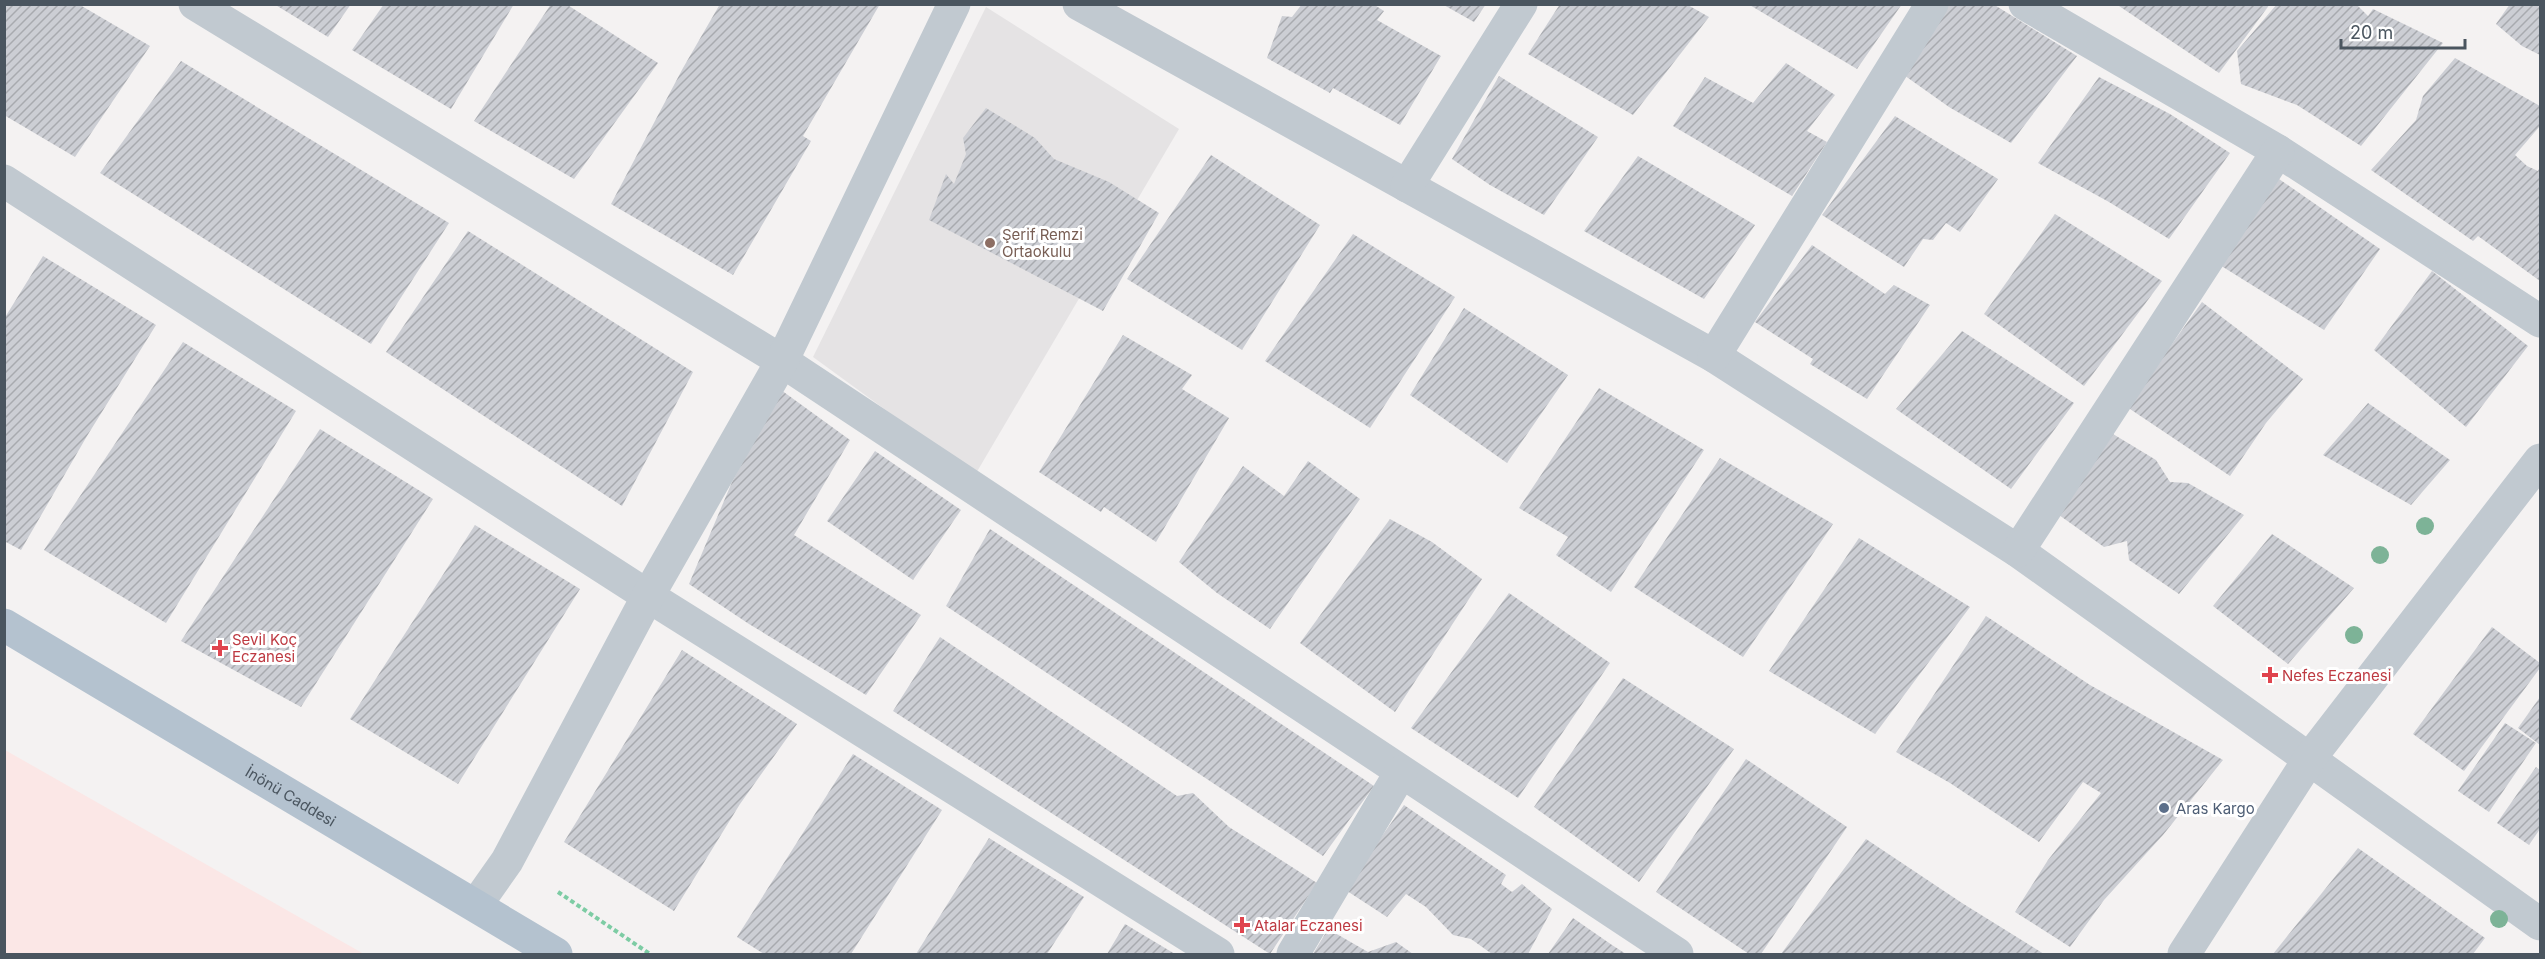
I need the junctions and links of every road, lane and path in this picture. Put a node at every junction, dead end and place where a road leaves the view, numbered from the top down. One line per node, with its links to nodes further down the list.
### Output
1 (195, 4): 12 (street)
2 (954, 4): 12 (street)
3 (1079, 4): 9 (street)
4 (1521, 4): 9 (street)
5 (1932, 4): 11 (street)
6 (2025, 4): 7 (street)
7 (2278, 151): 10 (street); 14 (street)
8 (4, 181): 15 (street)
9 (1407, 186): 11 (street)
10 (2541, 321)
11 (1714, 356): 14 (street)
12 (782, 361): 15 (street); 18 (street)
13 (2541, 460): 17 (street)
14 (2018, 551): 17 (street)
15 (648, 596): 20 (street); 24 (street)
16 (12, 632): 20 (main road, İnönü Caddesi)
17 (2310, 758): 21 (street); 27 (street)
18 (1401, 772): 25 (street); 26 (street)
19 (558, 892): 23 (path)
20 (476, 905): 22 (main road, İnönü Caddesi)
21 (2541, 924)
22 (556, 954)
23 (650, 954)
24 (1218, 954)
25 (1293, 954)
26 (1677, 954)
27 (2184, 954)

